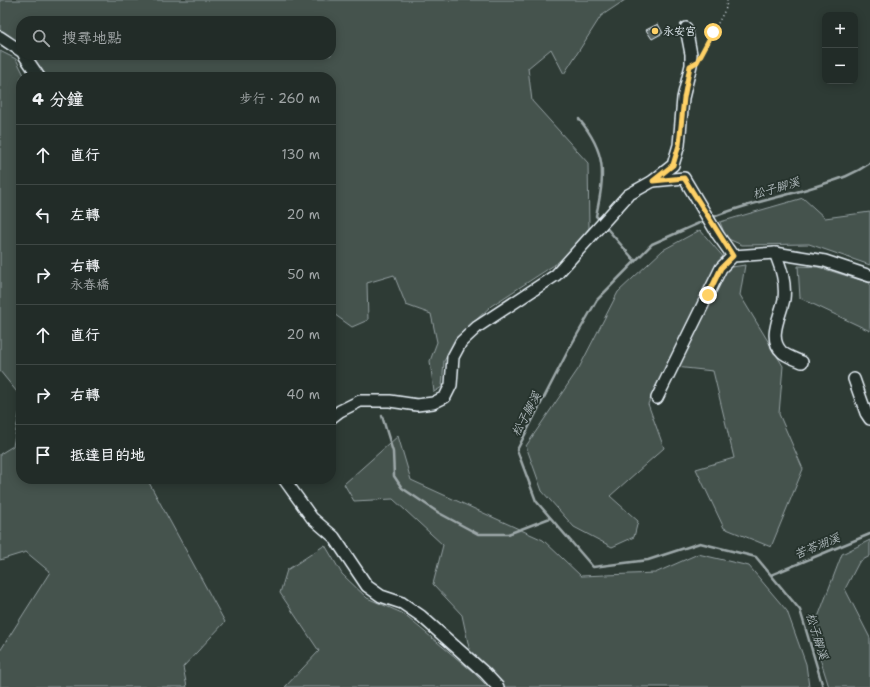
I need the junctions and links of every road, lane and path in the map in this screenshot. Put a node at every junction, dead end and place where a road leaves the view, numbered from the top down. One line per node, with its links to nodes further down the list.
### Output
1 (728, 0): 6 (path)
2 (686, 28): 6 (street)
3 (0, 37): 4 (street)
4 (16, 48)
5 (27, 60): 7 (street)
6 (690, 66): 8 (street)
7 (36, 72)
8 (653, 181): 10 (street); 15 (street)
9 (775, 253): 10 (street); 11 (street); 12 (street)
10 (733, 256): 14 (street)
11 (870, 276)
12 (802, 362)
13 (854, 379): 16 (street)
14 (657, 398)
15 (336, 415)
16 (870, 419)
17 (288, 484): 18 (street)
18 (498, 687)

